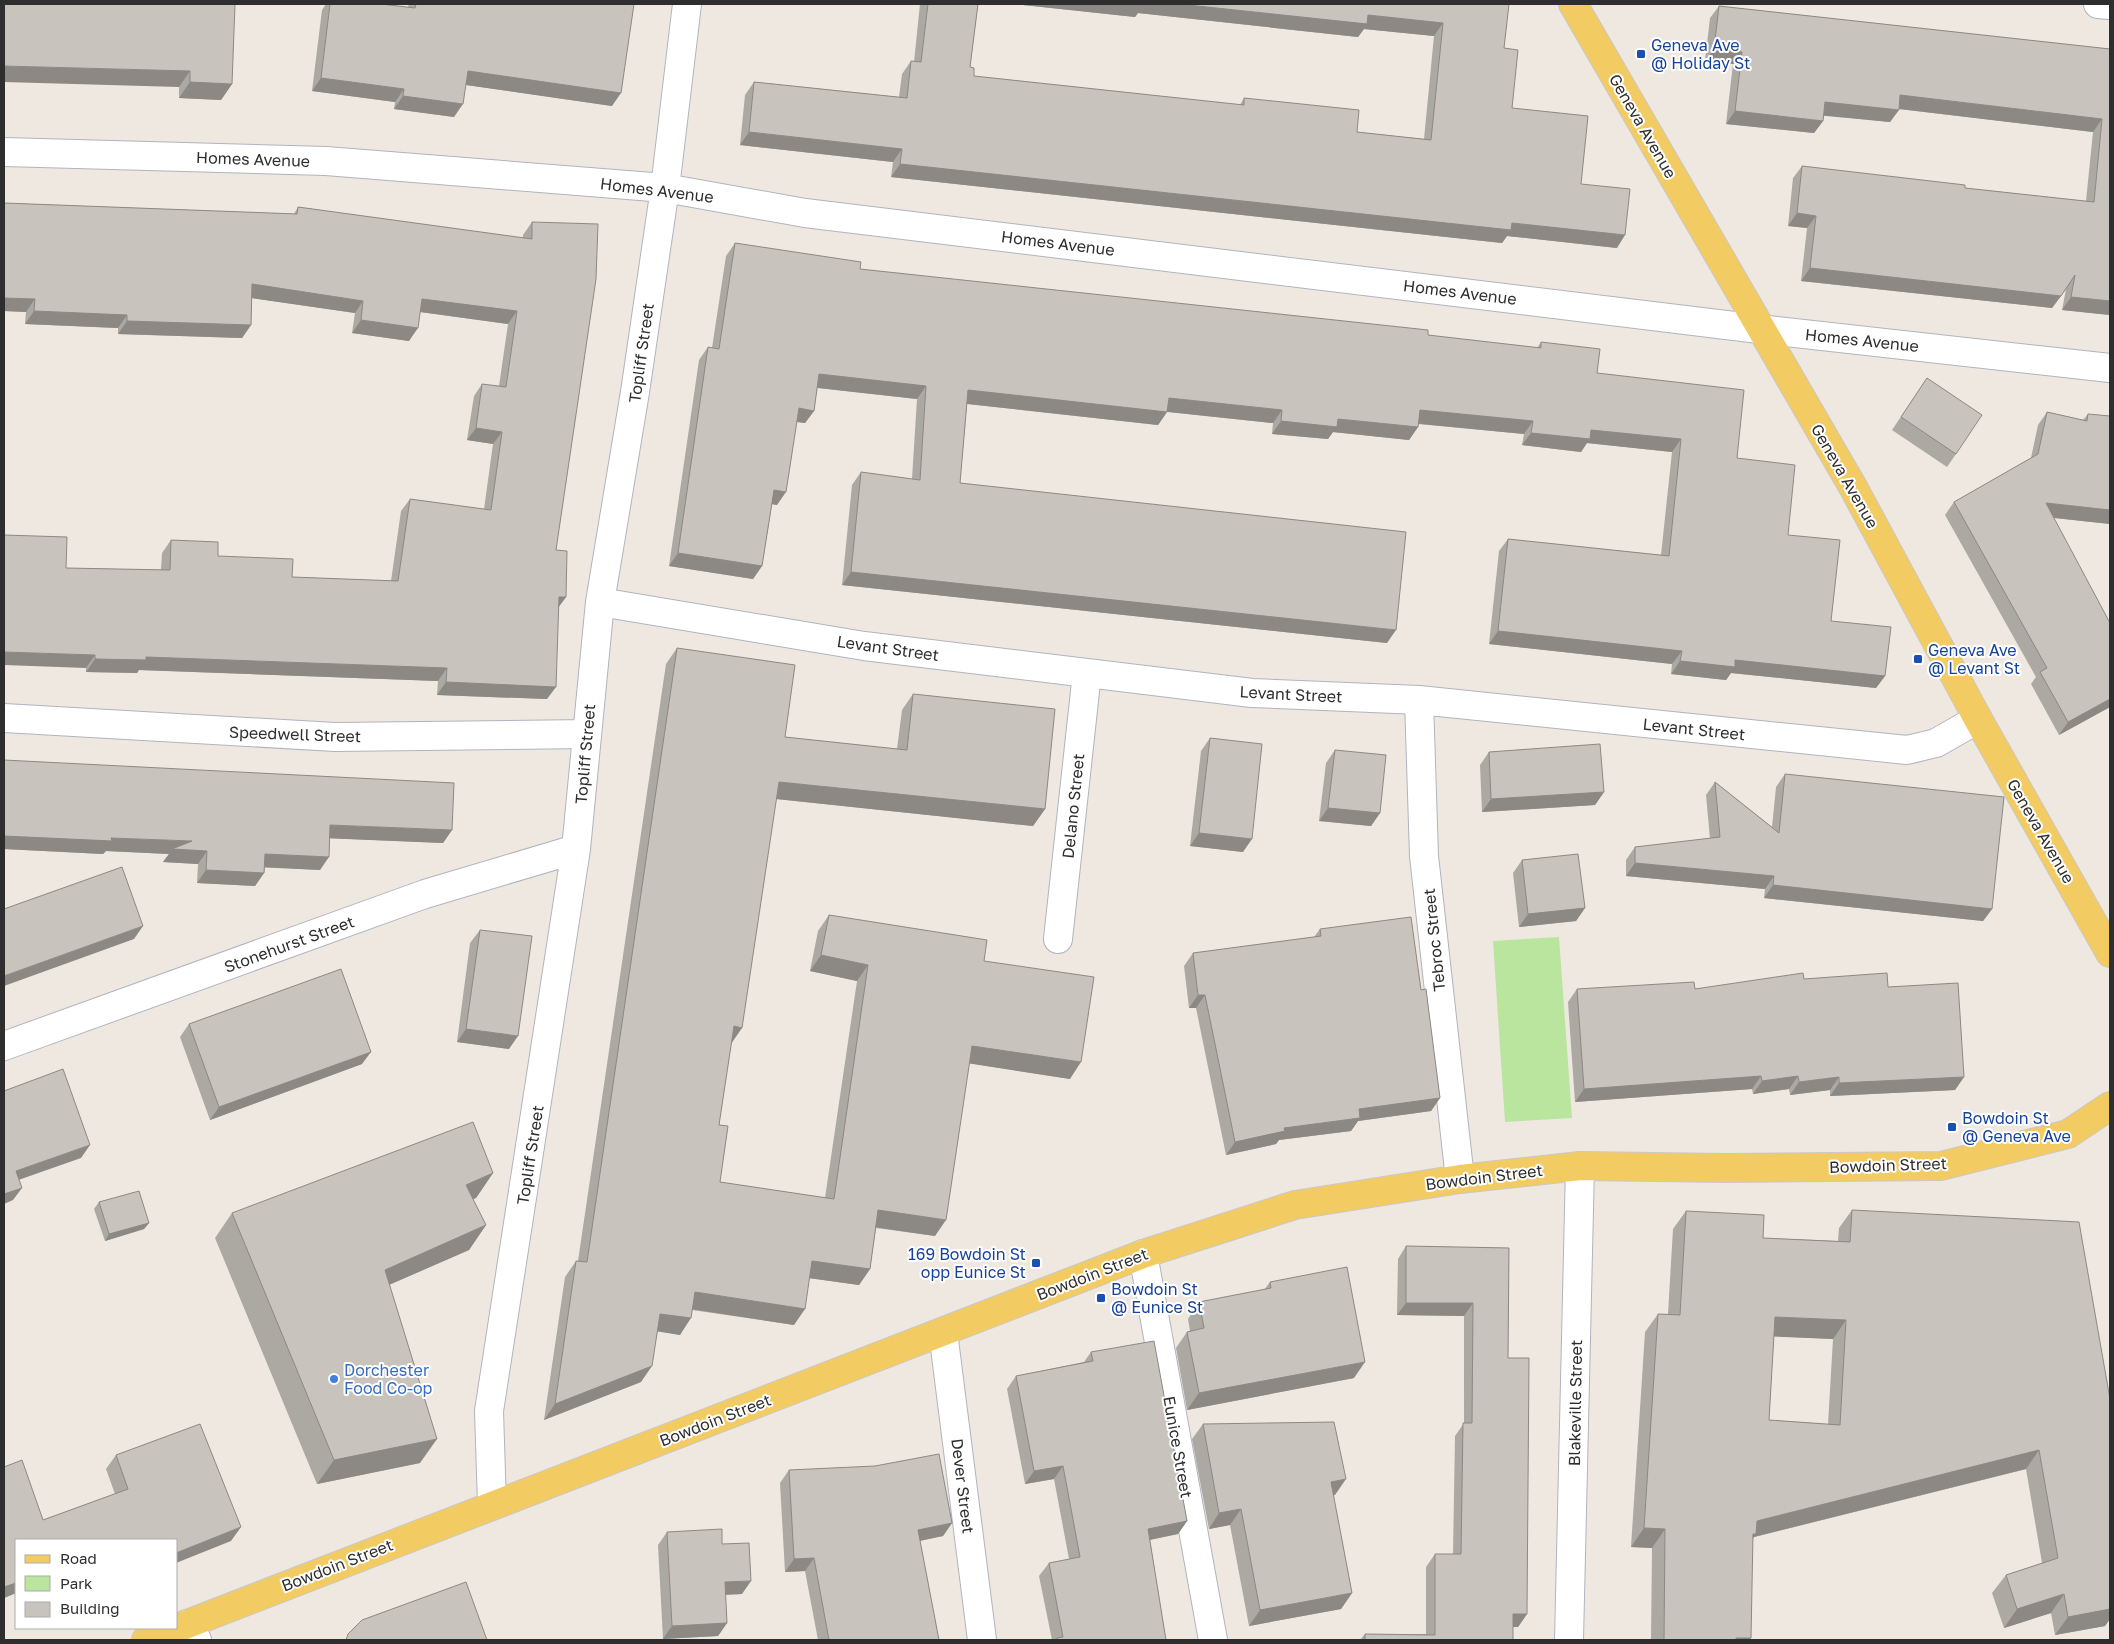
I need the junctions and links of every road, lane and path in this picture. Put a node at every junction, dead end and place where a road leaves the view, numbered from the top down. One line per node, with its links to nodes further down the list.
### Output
1 (687, 4): 6 (street, Topliff Street)
2 (1573, 4): 7 (main road, Geneva Avenue)
3 (2098, 4): 4 (street)
4 (2110, 5)
5 (4, 152): 6 (street, Homes Avenue)
6 (665, 188): 7 (street, Homes Avenue); 9 (street, Topliff Street)
7 (1759, 329): 8 (street, Homes Avenue); 13 (main road, Geneva Avenue)
8 (2110, 368)
9 (600, 602): 10 (street, Levant Street); 14 (street, Topliff Street)
10 (1088, 674): 11 (street, Levant Street); 16 (street, Delano Street)
11 (1419, 700): 13 (street, Levant Street); 21 (street, Tebroc Street)
12 (4, 718): 14 (street, Speedwell Street)
13 (1978, 719): 17 (main road, Geneva Avenue)
14 (587, 734): 15 (street, Topliff Street)
15 (576, 849): 18 (street, Stonehurst Street); 24 (street, Topliff Street)
16 (1058, 939)
17 (2110, 953)
18 (4, 1046)
19 (2110, 1106): 20 (main road, Bowdoin Street)
20 (1580, 1166): 21 (main road, Bowdoin Street); 29 (street, Blakeville Street)
21 (1460, 1179): 22 (main road, Bowdoin Street)
22 (1143, 1254): 23 (main road, Bowdoin Street); 28 (street, Eunice Street)
23 (943, 1332): 24 (main road, Bowdoin Street); 27 (street, Dever Street)
24 (492, 1505): 25 (main road, Bowdoin Street)
25 (192, 1632): 26 (main road, Bowdoin Street)
26 (146, 1640)
27 (982, 1640)
28 (1214, 1640)
29 (1569, 1640)

